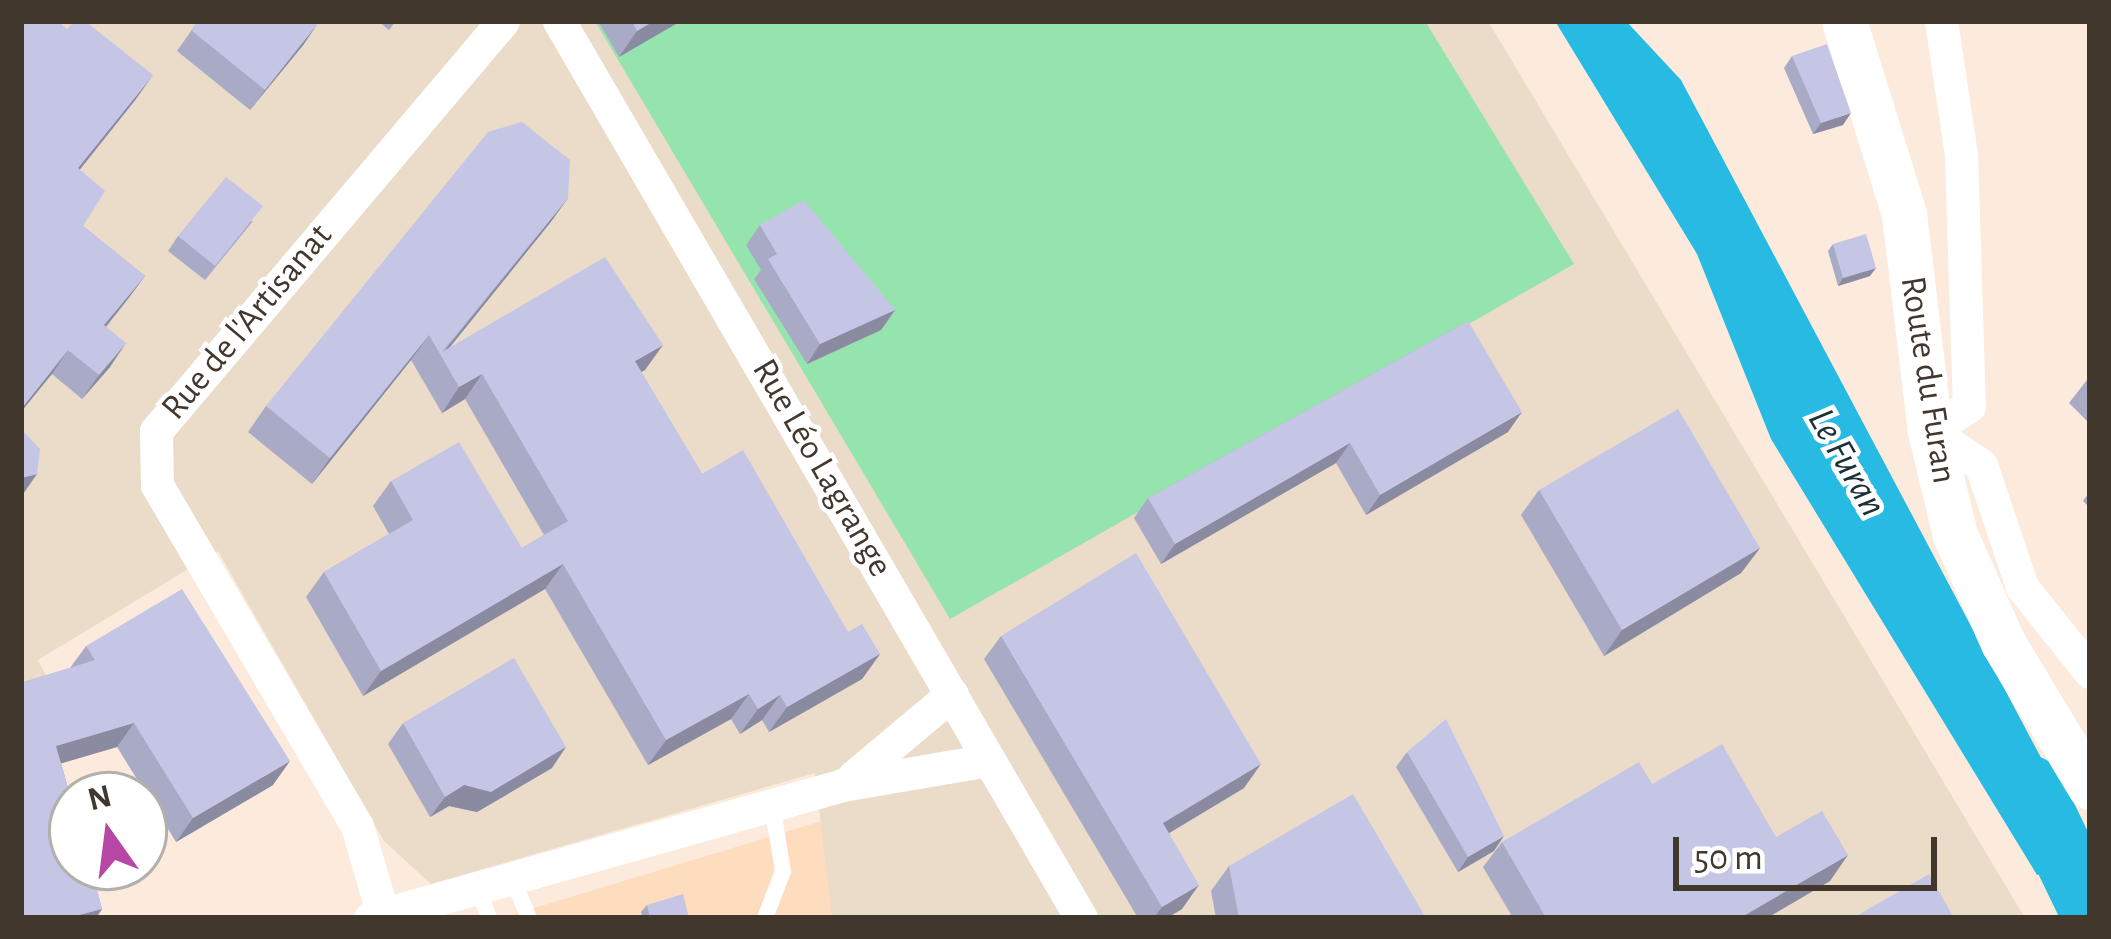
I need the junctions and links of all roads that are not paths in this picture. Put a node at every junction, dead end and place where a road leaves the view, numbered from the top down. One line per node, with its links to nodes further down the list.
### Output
1 (503, 21): 14 (street, Rue de l'Artisanat)
2 (559, 21): 7 (street, Rue Léo Lagrange)
3 (1844, 21): 5 (main road, Route du Furan)
4 (1942, 21): 5 (street)
5 (1930, 431): 6 (street); 10 (main road, Route du Furan)
6 (2090, 672)
7 (952, 694): 8 (street, Rue Léo Lagrange); 9 (street)
8 (988, 760): 9 (street); 17 (street, Rue Léo Lagrange)
9 (842, 785): 11 (street)
10 (2090, 787)
11 (772, 805): 12 (street); 16 (lane)
12 (512, 878): 13 (street); 15 (lane)
13 (483, 903): 14 (street)
14 (376, 916)
15 (529, 918)
16 (765, 918)
17 (1081, 918)

